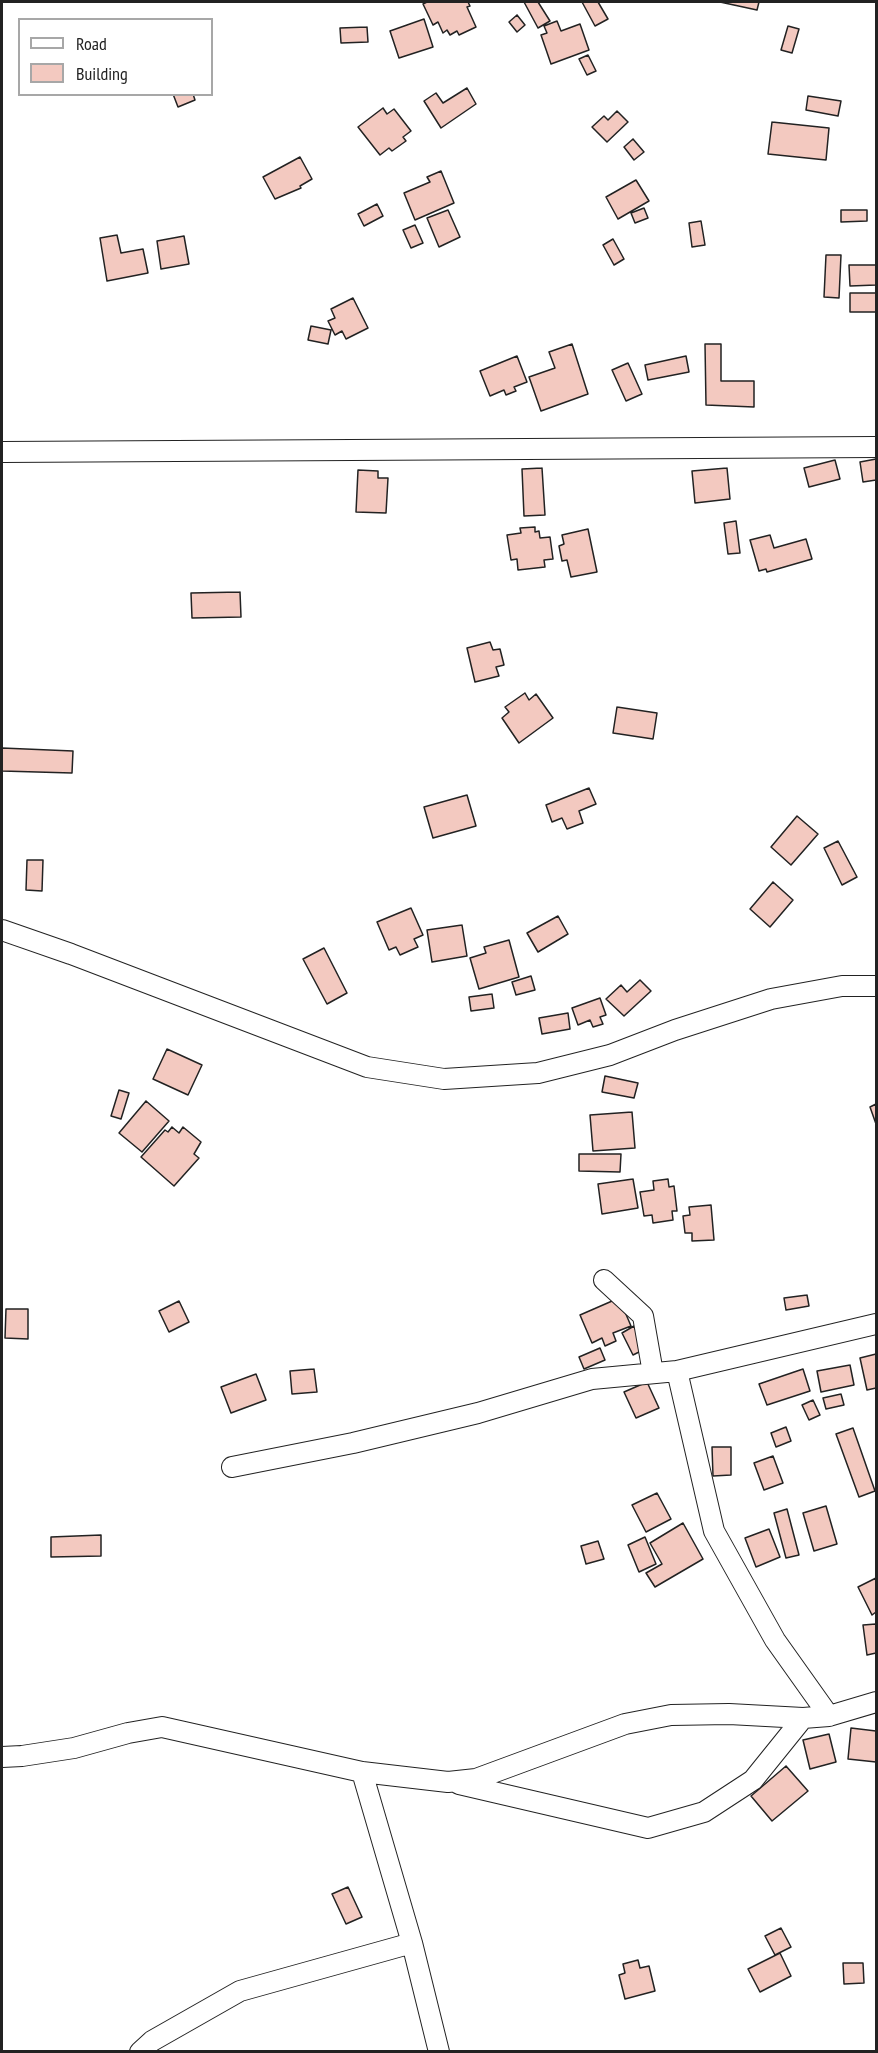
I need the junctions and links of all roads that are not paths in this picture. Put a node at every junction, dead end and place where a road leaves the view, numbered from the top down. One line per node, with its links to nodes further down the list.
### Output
1 (876, 447): 2 (street)
2 (2, 452)
3 (2, 930): 4 (street)
4 (876, 986)
5 (604, 1280): 8 (street)
6 (876, 1324): 7 (street)
7 (677, 1371): 8 (street); 11 (street)
8 (653, 1373): 9 (street)
9 (232, 1467)
10 (876, 1702): 11 (street)
11 (829, 1716): 12 (street)
12 (803, 1718): 15 (street); 15 (street)
13 (2, 1757): 14 (street)
14 (362, 1772): 15 (street); 16 (street)
15 (448, 1782)
16 (411, 1943): 17 (street); 18 (street)
17 (140, 2052)
18 (438, 2052)

